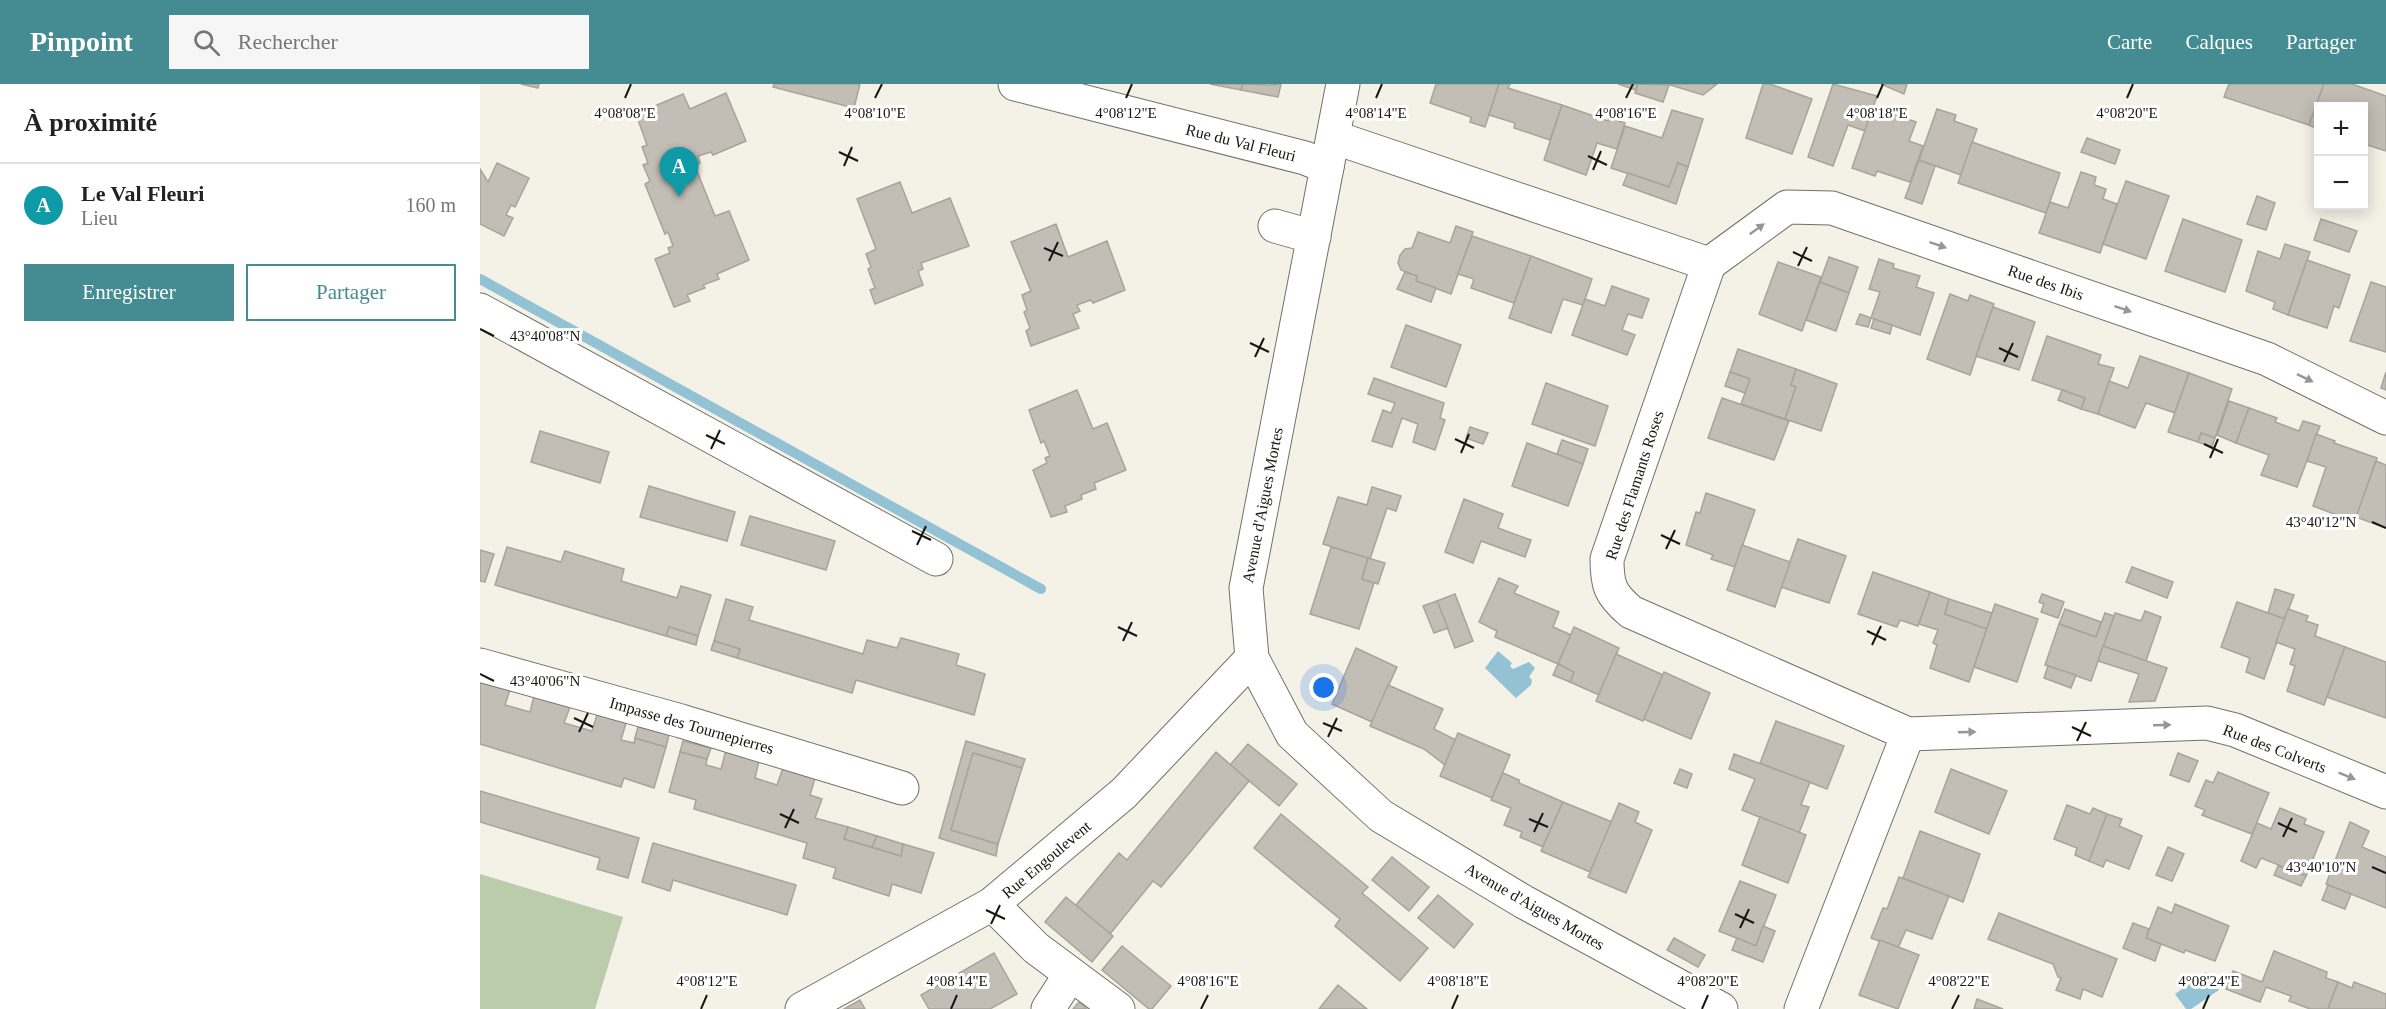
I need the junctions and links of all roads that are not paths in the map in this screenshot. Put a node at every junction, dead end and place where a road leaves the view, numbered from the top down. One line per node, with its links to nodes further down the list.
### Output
1 (1015, 84): 3 (street, Rue du Val Fleuri)
2 (1343, 84): 3 (street, Avenue d'Aigues Mortes)
3 (1330, 152): 5 (street, Avenue d'Aigues Mortes); 6 (street)
4 (1275, 226): 5 (street)
5 (1314, 237): 10 (street, Avenue d'Aigues Mortes)
6 (1709, 264): 8 (street, Rue des Ibis, one-way to 8); 12 (street, Rue des Flamants Roses)
7 (480, 310): 9 (street)
8 (2386, 418)
9 (936, 559)
10 (1252, 658): 15 (street, Rue Engoulevent); 20 (street, Avenue d'Aigues Mortes)
11 (480, 665): 13 (street, Impasse des Tournepierres)
12 (1908, 734): 14 (street, Rue des Colverts, one-way to 14); 21 (street)
13 (902, 788)
14 (2386, 792)
15 (992, 904): 16 (street); 17 (street, Rue Engoulevent)
16 (1070, 975): 18 (street); 19 (street)
17 (802, 1009)
18 (1048, 1009)
19 (1118, 1009)
20 (1721, 1009)
21 (1801, 1009)

